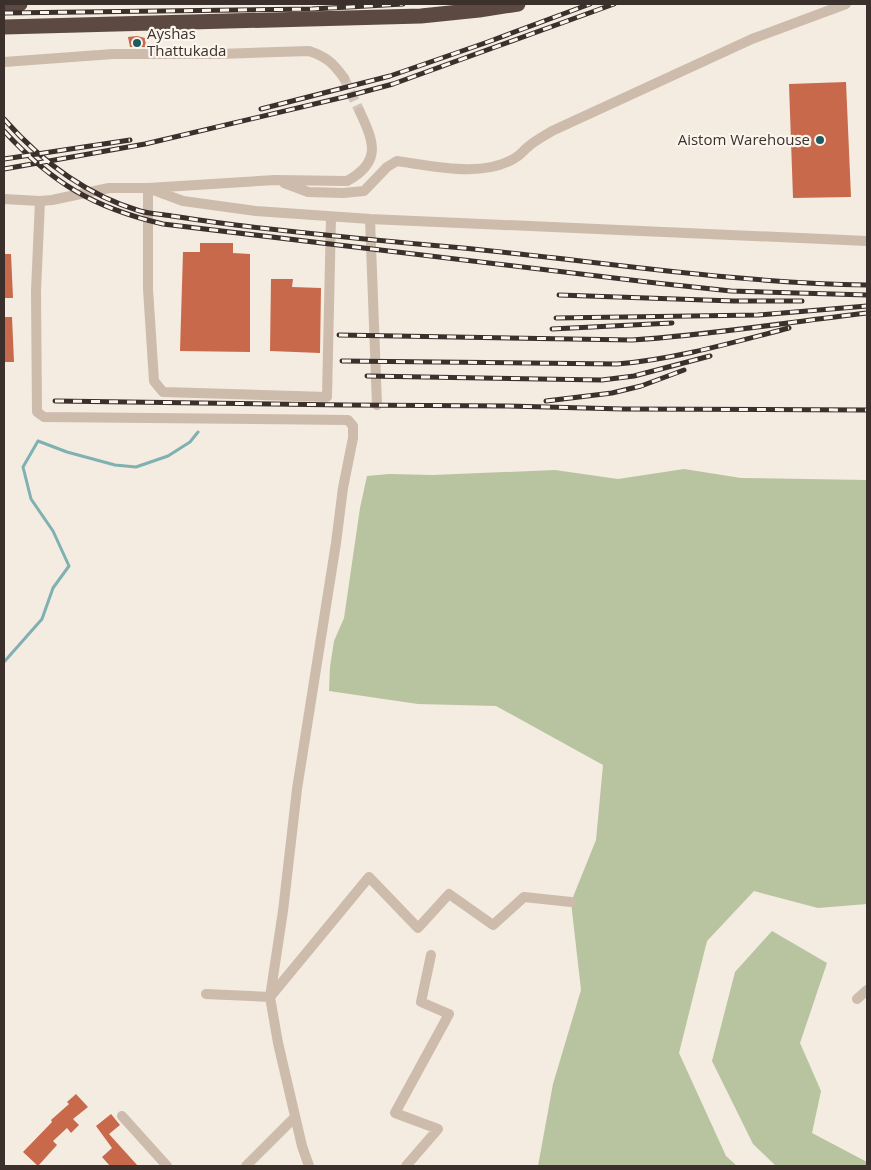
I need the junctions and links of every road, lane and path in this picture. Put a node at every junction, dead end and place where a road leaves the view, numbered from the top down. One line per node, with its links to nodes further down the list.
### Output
1 (4, 4): 2 (highway)
2 (20, 4)
3 (518, 4): 5 (highway)
4 (846, 4): 9 (street)
5 (4, 27)
6 (4, 62): 7 (street)
7 (344, 78)
8 (360, 112): 9 (street)
9 (275, 180): 10 (street)
10 (148, 188): 12 (street); 13 (street); 13 (street)
11 (4, 199): 12 (street)
12 (40, 201): 21 (street)
13 (331, 217): 14 (street)
14 (370, 219): 15 (street); 16 (street)
15 (867, 241)
16 (377, 405)
17 (571, 902): 21 (street)
18 (431, 955): 28 (street)
19 (867, 990): 22 (street)
20 (206, 994): 21 (street)
21 (270, 998): 24 (street)
22 (857, 998)
23 (122, 1116): 25 (street)
24 (295, 1117): 26 (street); 27 (street)
25 (167, 1166)
26 (246, 1166)
27 (309, 1166)
28 (406, 1166)

